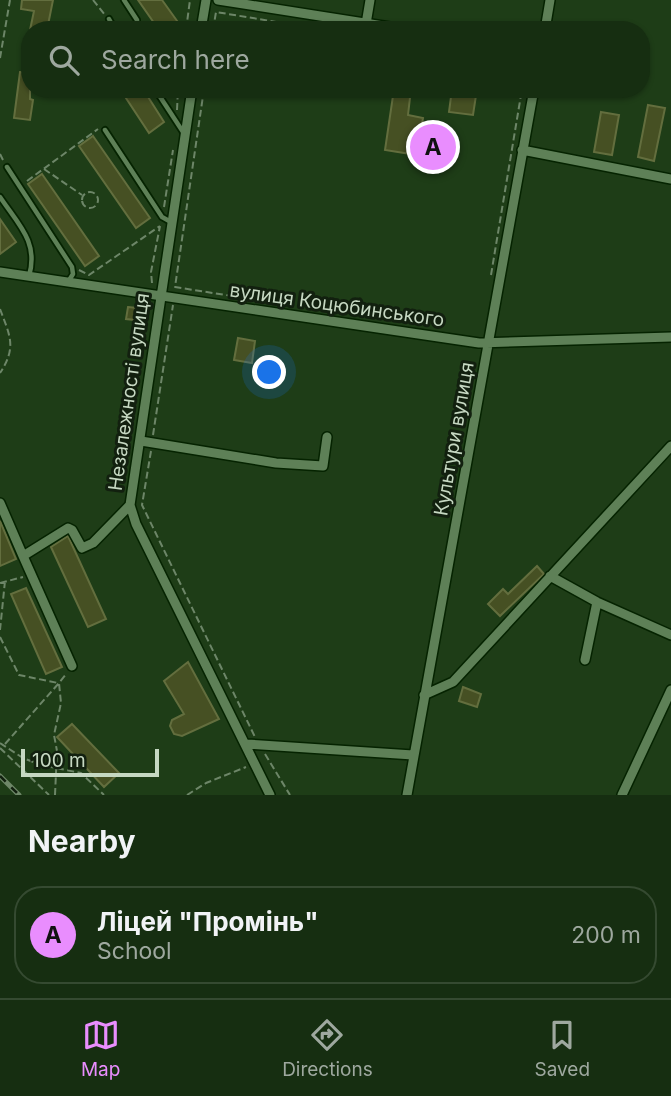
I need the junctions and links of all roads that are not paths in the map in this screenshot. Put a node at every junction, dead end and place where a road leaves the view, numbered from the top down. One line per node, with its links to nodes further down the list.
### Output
1 (124, 0): 6 (lane)
2 (206, 0): 7 (street)
3 (218, 0): 8 (street)
4 (370, 0): 9 (street)
5 (550, 0): 10 (street)
6 (137, 21)
7 (202, 21)
8 (348, 21)
9 (366, 21)
10 (546, 21)
11 (161, 98): 15 (lane)
12 (191, 98): 15 (street, Незалежності вулиця)
13 (532, 98): 16 (street, Культури вулиця)
14 (105, 130): 20 (lane)
15 (185, 136): 20 (street, Незалежності вулиця)
16 (522, 150): 18 (street); 26 (street, Культури вулиця)
17 (7, 167): 23 (lane)
18 (671, 179)
19 (0, 197): 22 (lane)
20 (172, 223): 24 (street, Незалежності вулиця)
21 (0, 272): 22 (street, вулиця Коцюбинського)
22 (29, 277): 23 (street, вулиця Коцюбинського)
23 (68, 283): 24 (street, вулиця Коцюбинського)
24 (161, 298): 26 (street, вулиця Коцюбинського); 28 (street, Незалежності вулиця)
25 (671, 337): 26 (street, вулиця Коцюбинського)
26 (489, 341): 39 (street, Культури вулиця)
27 (327, 438): 28 (street)
28 (141, 441): 31 (street, Незалежності вулиця)
29 (671, 446): 33 (street)
30 (0, 503): 32 (street)
31 (130, 505): 32 (street); 40 (street, Незалежності вулиця)
32 (23, 556): 37 (street)
33 (551, 576): 34 (street); 39 (street)
34 (597, 603): 35 (street); 36 (street)
35 (671, 635)
36 (585, 660)
37 (72, 666)
38 (671, 690): 44 (street)
39 (425, 695): 41 (street, Культури вулиця)
40 (247, 744): 41 (street); 42 (street, Незалежності вулиця)
41 (413, 755): 43 (street, Культури вулиця)
42 (270, 795)
43 (407, 795)
44 (622, 795)

